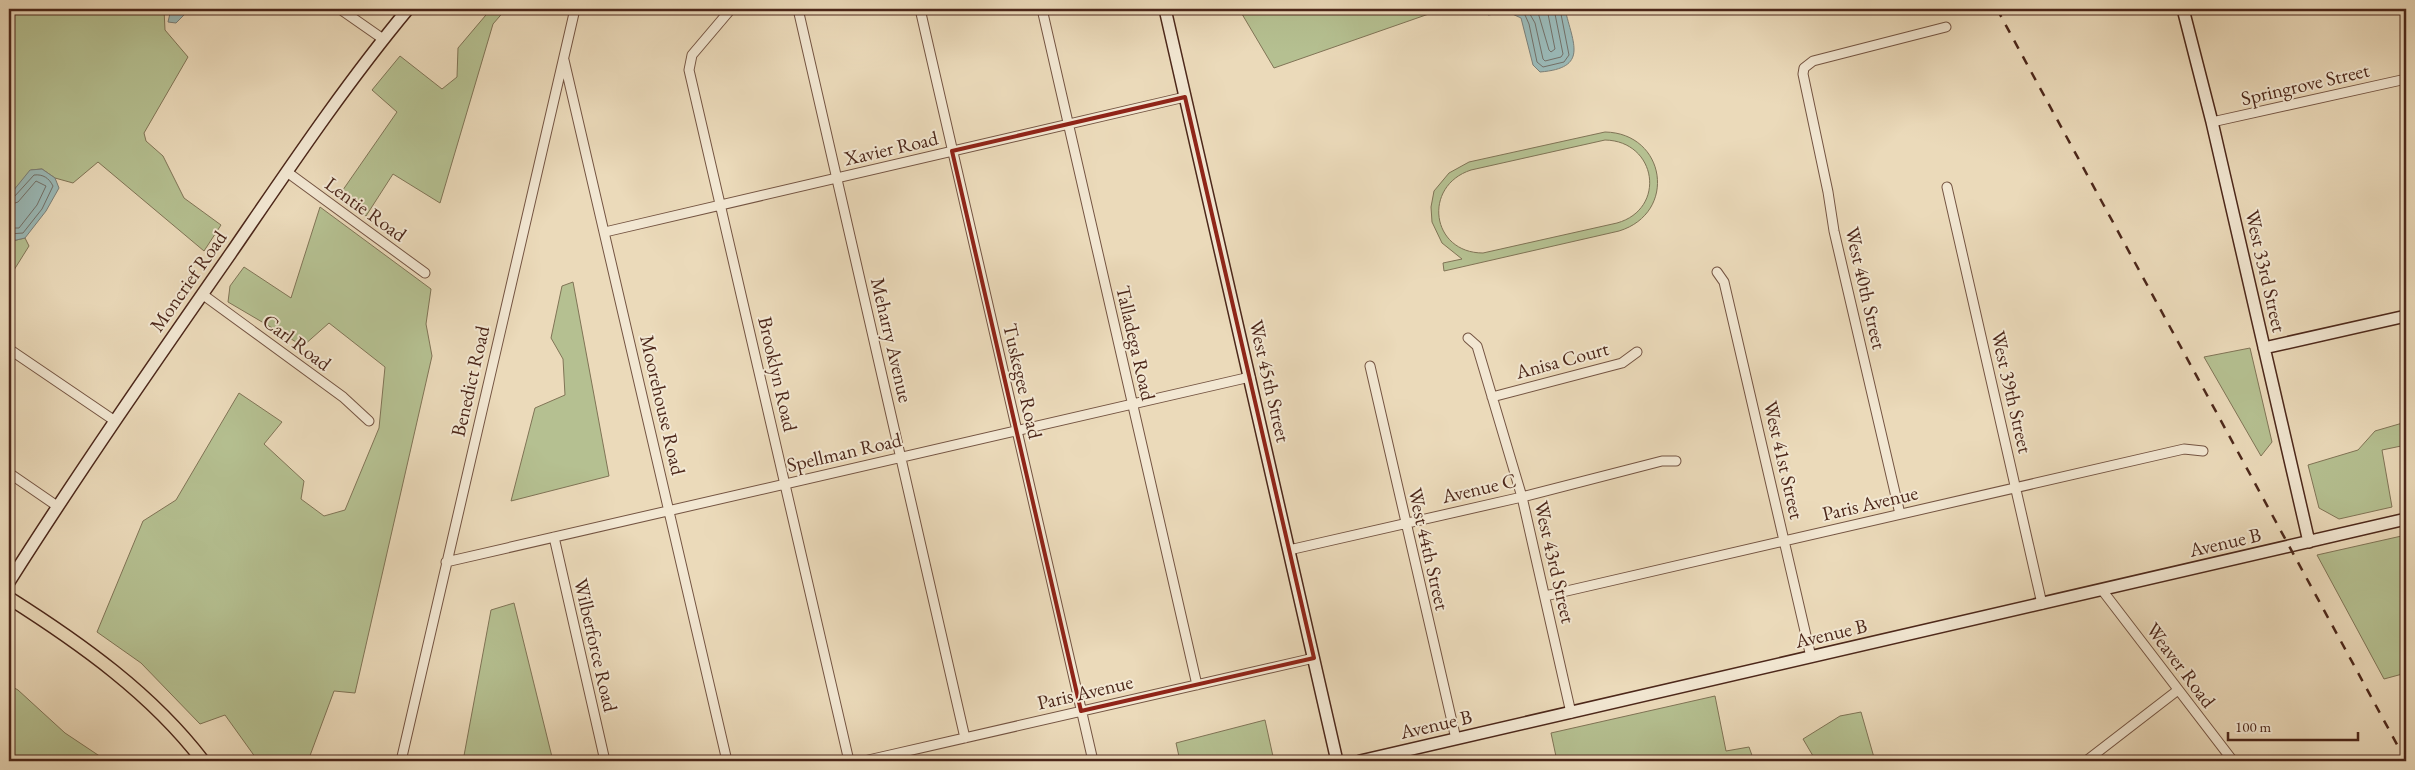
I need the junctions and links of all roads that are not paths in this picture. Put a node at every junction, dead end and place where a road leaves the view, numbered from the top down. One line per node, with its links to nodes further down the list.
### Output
1 (340, 9): 11 (street)
2 (408, 9): 11 (street, Moncrief Road)
3 (575, 9): 12 (street, Benedict Road)
4 (731, 9): 21 (street, Brooklyn Road)
5 (798, 9): 19 (street, Meharry Avenue)
6 (920, 9): 17 (street, Tuskegee Road)
7 (1042, 9): 16 (street, Talladega Road)
8 (1165, 9): 14 (street, West 45th Street)
9 (2183, 9): 15 (street, West 33rd Street)
10 (1946, 27): 47 (street, West 40th Street)
11 (383, 38): 18 (street, Moncrief Road)
12 (564, 58): 22 (street, Moorehouse Road); 54 (street, Benedict Road)
13 (2406, 79): 15 (street, Springrove Street)
14 (1185, 97): 16 (street, Xavier Road); 32 (street, West 45th Street)
15 (2212, 122): 29 (street, West 33rd Street)
16 (1068, 125): 17 (street, Xavier Road); 34 (street, Talladega Road)
17 (952, 151): 19 (street, Xavier Road); 37 (street, Tuskegee Road)
18 (287, 172): 24 (street, Lentie Road); 25 (street, Moncrief Road)
19 (837, 178): 21 (street, Xavier Road); 39 (street, Meharry Avenue)
20 (1947, 188): 43 (street, West 39th Street)
21 (721, 204): 22 (street, Xavier Road); 42 (street, Brooklyn Road)
22 (605, 232): 46 (street, Moorehouse Road)
23 (1717, 272): 51 (street, West 41st Street)
24 (425, 273)
25 (202, 294): 35 (street, Moncrief Road); 36 (street, Carl Road)
26 (2406, 316): 29 (street)
27 (1468, 338): 33 (street, West 43rd Street)
28 (9, 348): 35 (street)
29 (2264, 348): 52 (street, West 33rd Street)
30 (1637, 352): 33 (street, Anisa Court)
31 (1370, 366): 49 (street, West 44th Street)
32 (1250, 377): 34 (street, Spellman Road); 53 (street, West 45th Street)
33 (1492, 397): 44 (street, West 43rd Street)
34 (1133, 404): 37 (street, Spellman Road); 62 (street, Talladega Road)
35 (115, 421): 45 (street, Moncrief Road)
36 (369, 421)
37 (1017, 431): 39 (street, Spellman Road); 64 (street, Tuskegee Road)
38 (2203, 451): 43 (street, Paris Avenue)
39 (901, 457): 42 (street, Spellman Road); 66 (street, Meharry Avenue)
40 (1676, 461): 44 (street, Avenue C)
41 (9, 473): 45 (street)
42 (786, 484): 46 (street, Spellman Road); 72 (street, Brooklyn Road)
43 (2016, 488): 47 (street, Paris Avenue); 59 (street, West 39th Street)
44 (1522, 497): 49 (street, Avenue C); 57 (street, West 43rd Street)
45 (57, 506): 55 (street, Moncrief Road)
46 (670, 511): 50 (street, Spellman Road); 71 (street, Moorehouse Road)
47 (1900, 514): 51 (street, Paris Avenue)
48 (2406, 519): 52 (street, Avenue B)
49 (1405, 523): 53 (street, Avenue C); 67 (street, West 44th Street)
50 (554, 537): 54 (street, Spellman Road); 70 (street, Wilberforce Road)
51 (1784, 541): 57 (street, Paris Avenue); 60 (street, West 41st Street)
52 (2309, 542): 56 (street, Avenue B)
53 (1289, 550): 61 (street, West 45th Street)
54 (446, 562): 69 (street, Benedict Road)
55 (9, 582)
56 (2102, 590): 59 (street, Avenue B); 63 (street, Weaver Road)
57 (1545, 596): 65 (street, West 43rd Street)
58 (9, 598): 68 (main road)
59 (2042, 604): 60 (street, Avenue B)
60 (1811, 657): 65 (street, Avenue B)
61 (1314, 658): 62 (street, Paris Avenue); 75 (street, West 45th Street)
62 (1197, 684): 64 (street, Paris Avenue)
63 (2178, 690): 77 (street); 78 (street, Weaver Road)
64 (1081, 711): 66 (street, Paris Avenue); 74 (street, Tuskegee Road)
65 (1571, 712): 67 (street, Avenue B)
66 (965, 738): 73 (street, Paris Avenue)
67 (1456, 739): 76 (street, Avenue B)
68 (203, 761)
69 (400, 761)
70 (605, 761)
71 (727, 761)
72 (849, 761)
73 (864, 761)
74 (1093, 761)
75 (1337, 761)
76 (1362, 761)
77 (2086, 761)
78 (2233, 761)

